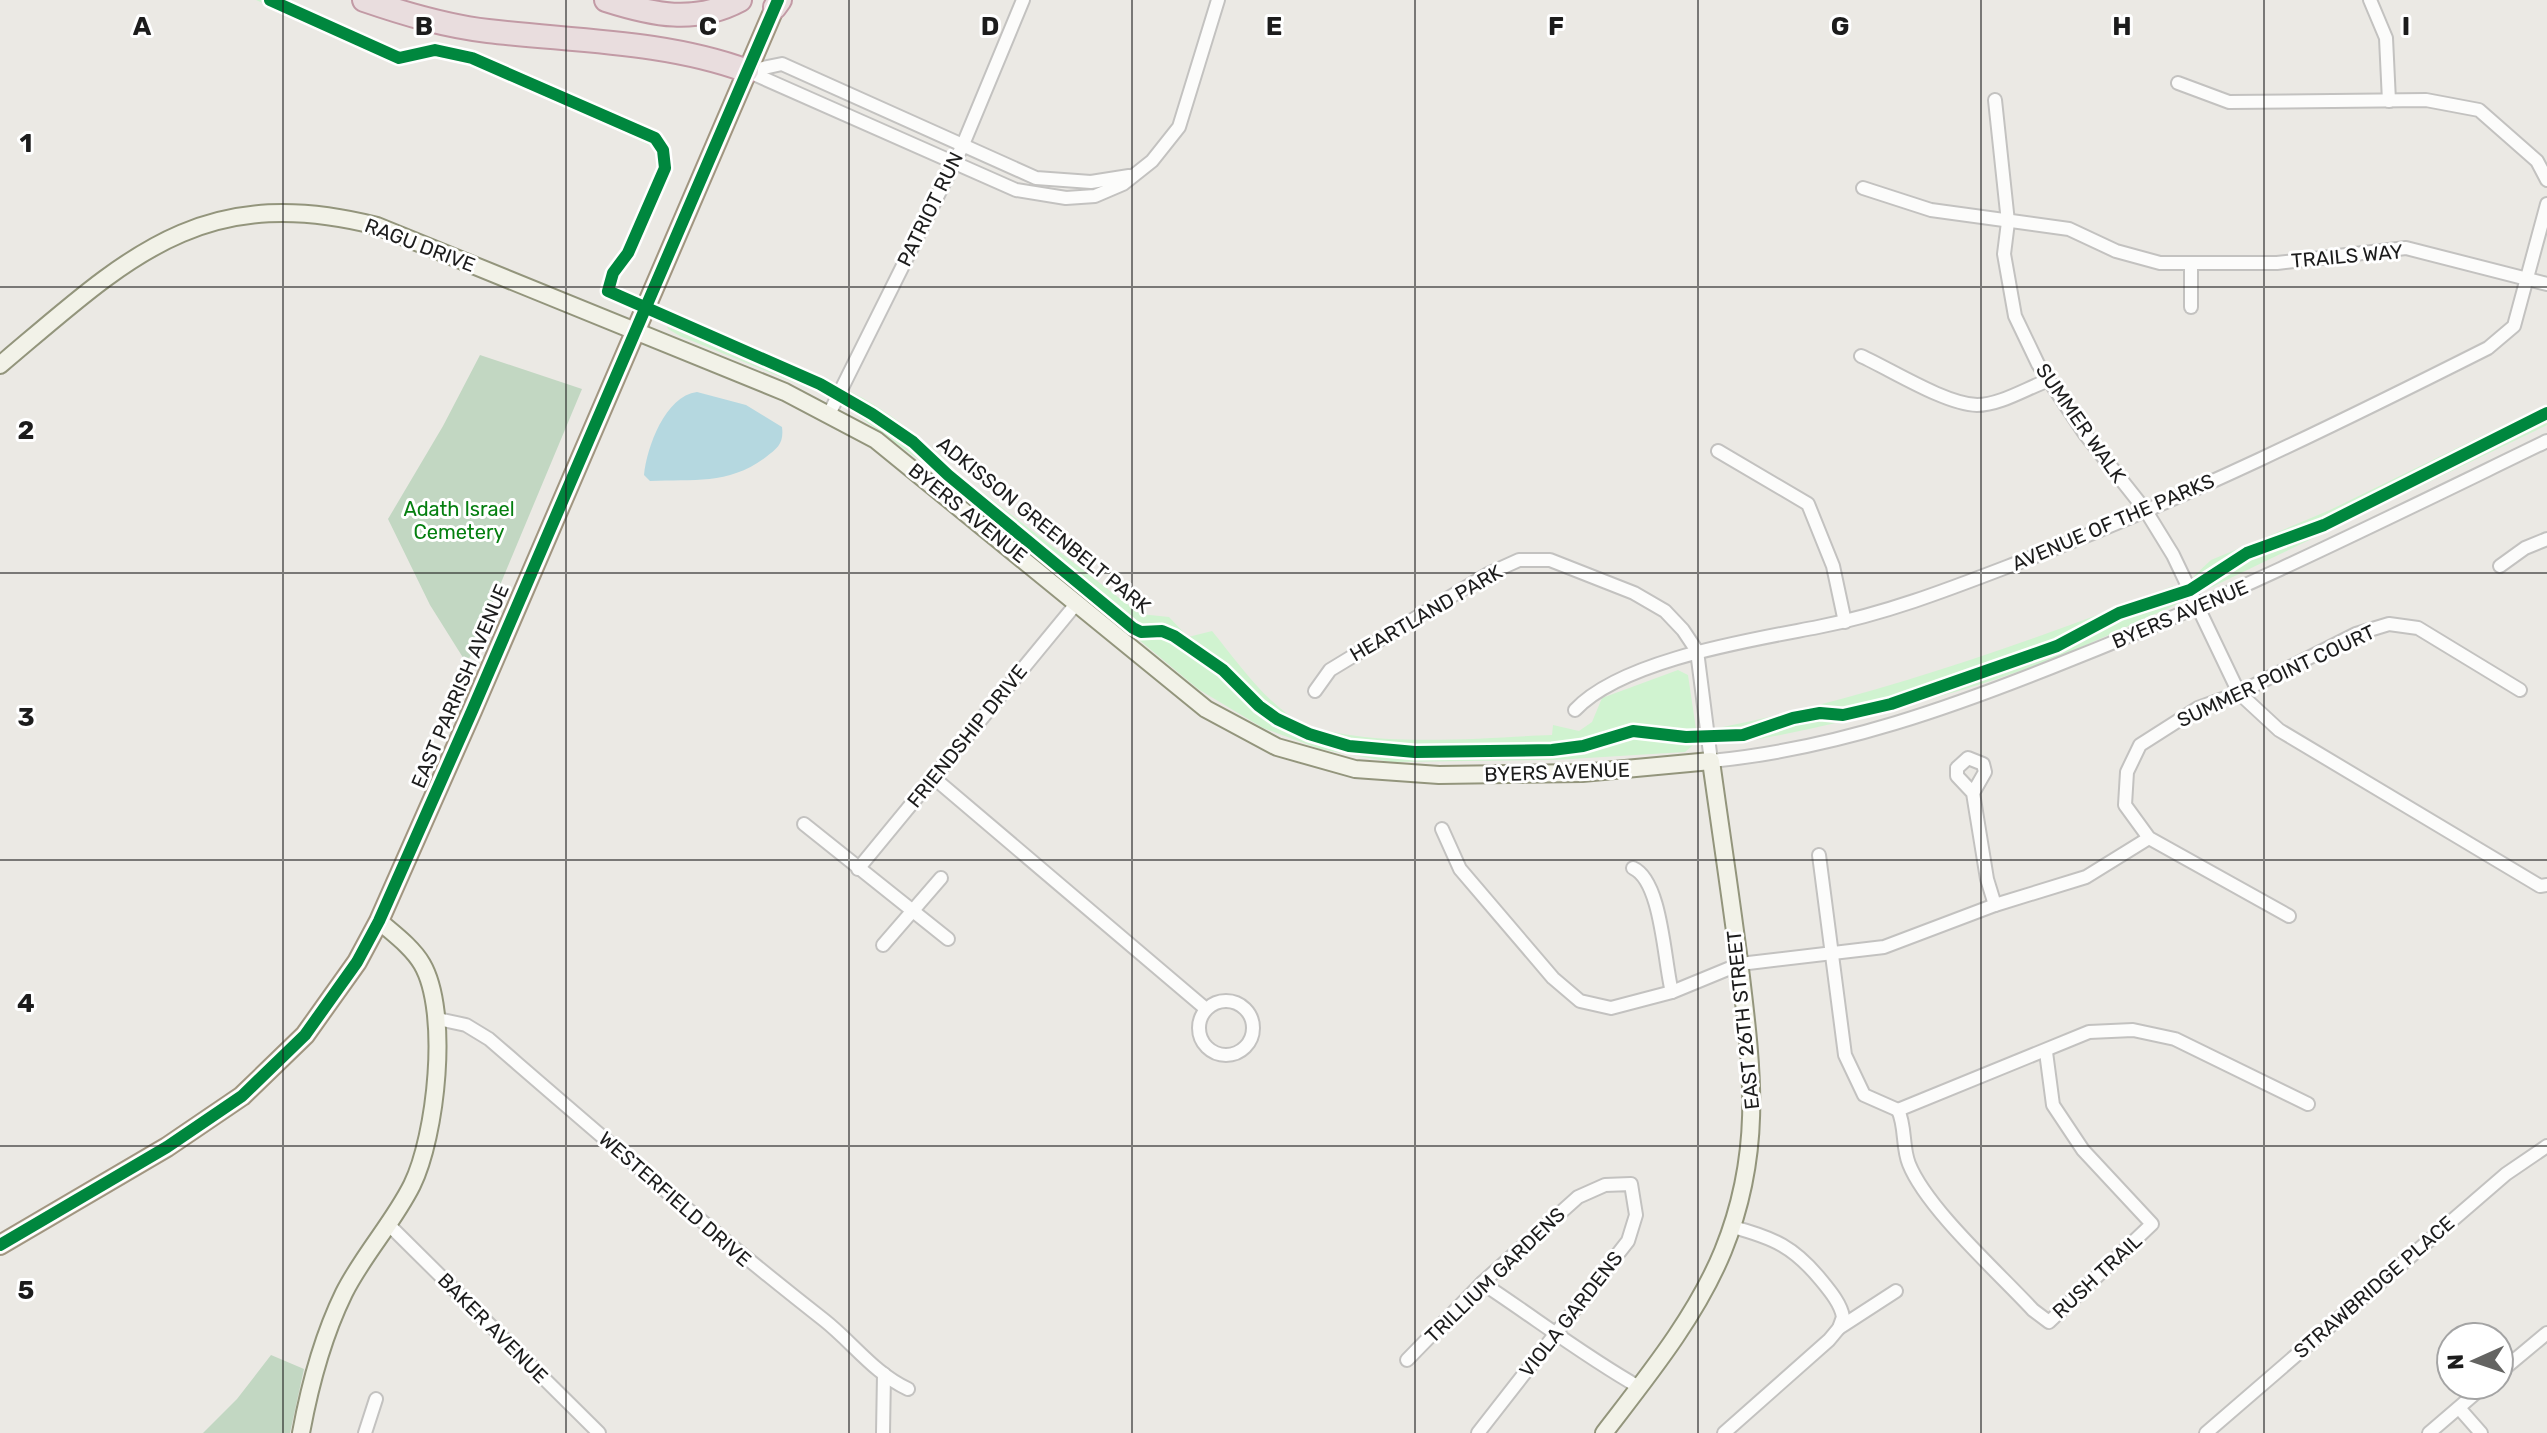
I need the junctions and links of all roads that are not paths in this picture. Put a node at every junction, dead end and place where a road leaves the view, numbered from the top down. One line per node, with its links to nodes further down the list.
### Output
1 (364, 0): 8 (highway)
2 (606, 0): 3 (highway)
3 (740, 0)
4 (1023, 0): 12 (street, PATRIOT RUN)
5 (1218, 0): 14 (street)
6 (2370, 0): 11 (street)
7 (778, 2): 8 (main road, EAST PARRISH AVENUE)
8 (747, 71): 12 (street); 13 (street); 23 (main road, EAST PARRISH AVENUE)
9 (2178, 83): 11 (street)
10 (1995, 100): 18 (street, SUMMER WALK)
11 (2389, 101): 15 (street)
12 (962, 147): 13 (street, PATRIOT RUN); 14 (street)
13 (953, 164): 14 (street); 27 (street, PATRIOT RUN)
14 (1132, 176)
15 (2547, 180)
16 (1863, 188): 18 (street, TRAILS WAY)
17 (2547, 204): 20 (street, AVENUE OF THE PARKS)
18 (2008, 222): 19 (street, TRAILS WAY); 26 (street, SUMMER WALK)
19 (2191, 265): 20 (street, TRAILS WAY); 22 (street)
20 (2528, 281): 21 (street, TRAILS WAY); 30 (street, AVENUE OF THE PARKS)
21 (2547, 284)
22 (2191, 307)
23 (635, 330): 25 (street, RAGU DRIVE); 27 (street, BYERS AVENUE); 55 (main road, EAST PARRISH AVENUE)
24 (1861, 356): 26 (street)
25 (0, 365)
26 (2049, 380): 30 (street, SUMMER WALK)
27 (829, 414): 33 (street, BYERS AVENUE)
28 (2547, 441): 34 (street, BYERS AVENUE)
29 (1718, 451): 35 (street)
30 (2146, 511): 34 (street, SUMMER WALK); 35 (street, AVENUE OF THE PARKS)
31 (2547, 539): 32 (street)
32 (2500, 566)
33 (1076, 604): 41 (street, BYERS AVENUE); 42 (street, FRIENDSHIP DRIVE)
34 (2198, 609): 39 (street, SUMMER WALK); 41 (street, BYERS AVENUE)
35 (1845, 622): 36 (street, AVENUE OF THE PARKS)
36 (1697, 651): 38 (street, HEARTLAND PARK); 40 (street, AVENUE OF THE PARKS); 41 (street, HEARTLAND PARK)
37 (2520, 690): 39 (street, SUMMER POINT COURT)
38 (1315, 691)
39 (2239, 693): 46 (street, SUMMER POINT COURT); 51 (street, SUMMER WALK)
40 (1575, 710)
41 (1711, 761): 59 (street, EAST 26TH STREET)
42 (934, 778): 49 (street, FRIENDSHIP DRIVE); 61 (street)
43 (1973, 793): 52 (street)
44 (804, 824): 49 (street)
45 (1442, 829): 60 (street)
46 (2149, 838): 52 (street); 54 (street, SUMMER POINT COURT)
47 (1819, 855): 58 (street)
48 (1633, 868): 60 (street)
49 (858, 869): 53 (street)
50 (941, 878): 53 (street)
51 (2547, 885)
52 (1995, 905): 58 (street)
53 (913, 912): 56 (street); 57 (street)
54 (2289, 916)
55 (379, 921): 62 (street); 70 (main road, EAST PARRISH AVENUE)
56 (948, 939)
57 (883, 945)
58 (1833, 952): 59 (street); 65 (street)
59 (1740, 964): 60 (street); 69 (street, EAST 26TH STREET)
60 (1672, 992)
61 (1206, 1009): 61 (street)
62 (438, 1019): 68 (street); 78 (street, WESTERFIELD DRIVE)
63 (2046, 1052): 64 (street); 65 (street); 65 (street, RUSH TRAIL)
64 (2308, 1104)
65 (1898, 1110)
66 (2547, 1146): 91 (street, STRAWBRIDGE PLACE)
67 (1631, 1184): 71 (street, TRILLIUM GARDENS); 74 (street, VIOLA GARDENS)
68 (387, 1223): 84 (street); 86 (street, BAKER AVENUE)
69 (1733, 1227): 73 (street); 79 (street, EAST 26TH STREET)
70 (0, 1245)
71 (1482, 1283): 74 (street); 76 (street, TRILLIUM GARDENS)
72 (1896, 1291): 73 (street)
73 (1839, 1328): 90 (street)
74 (1556, 1332): 79 (street); 88 (street, VIOLA GARDENS)
75 (2547, 1333): 77 (street)
76 (1407, 1360)
77 (2515, 1360)
78 (884, 1374): 80 (street, WESTERFIELD DRIVE); 87 (street)
79 (1639, 1387): 89 (street, EAST 26TH STREET)
80 (908, 1389)
81 (376, 1399): 85 (street)
82 (2467, 1401): 83 (street)
83 (2459, 1408): 92 (street); 93 (street)
84 (301, 1433)
85 (365, 1433)
86 (599, 1433)
87 (883, 1433)
88 (1478, 1433)
89 (1604, 1433)
90 (1724, 1433)
91 (2206, 1433)
92 (2429, 1433)
93 (2481, 1433)

